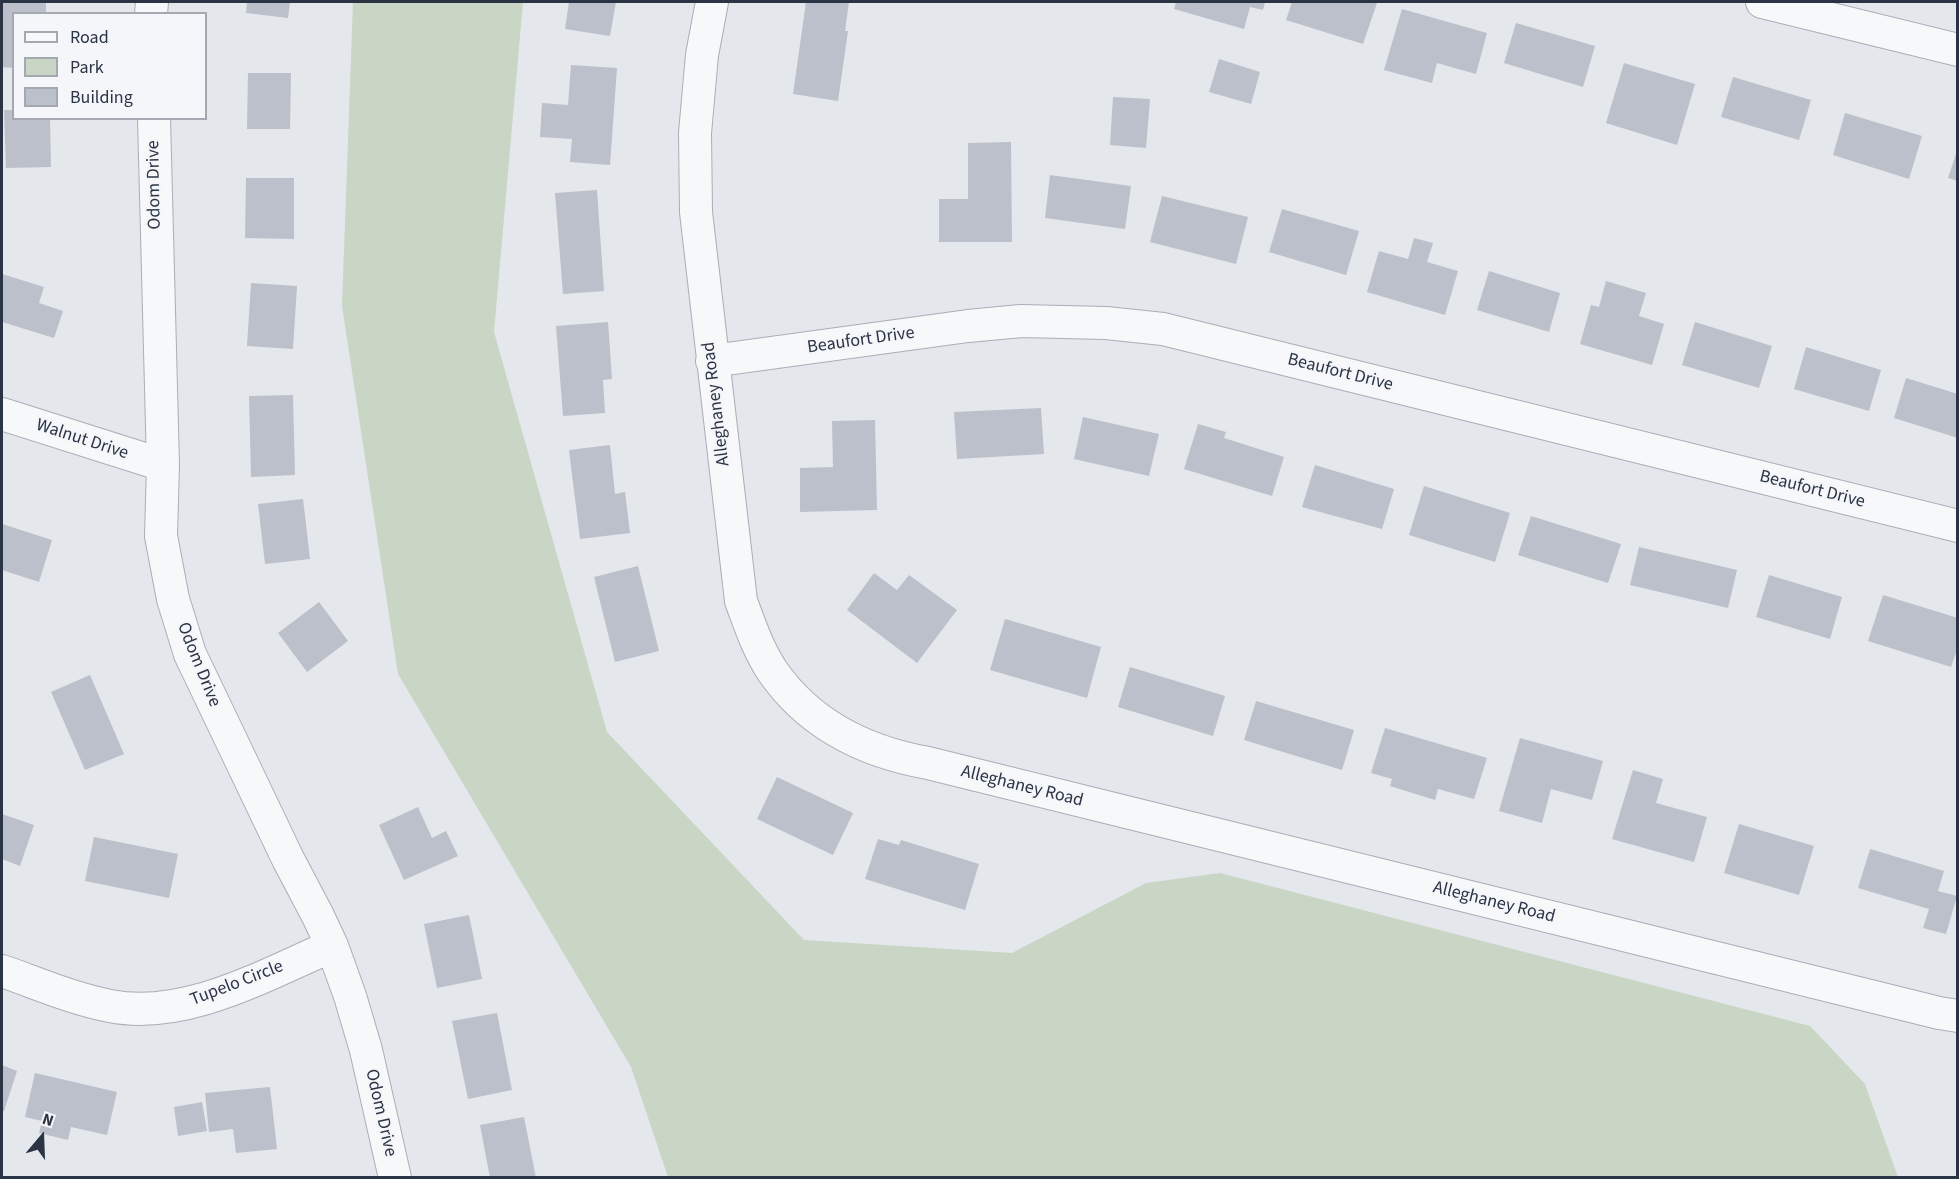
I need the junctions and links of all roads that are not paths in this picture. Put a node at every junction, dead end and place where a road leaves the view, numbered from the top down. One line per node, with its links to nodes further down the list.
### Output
1 (711, 2): 5 (street, Alleghaney Road)
2 (1762, 2): 3 (street)
3 (1958, 50)
4 (154, 120): 7 (street, Odom Drive)
5 (712, 361): 8 (street, Beaufort Drive); 11 (street, Alleghaney Road)
6 (2, 414): 7 (street, Walnut Drive)
7 (163, 465): 9 (street, Odom Drive)
8 (1958, 526)
9 (332, 946): 10 (street, Tupelo Circle); 12 (street, Odom Drive)
10 (2, 971)
11 (1958, 1016)
12 (394, 1178)

